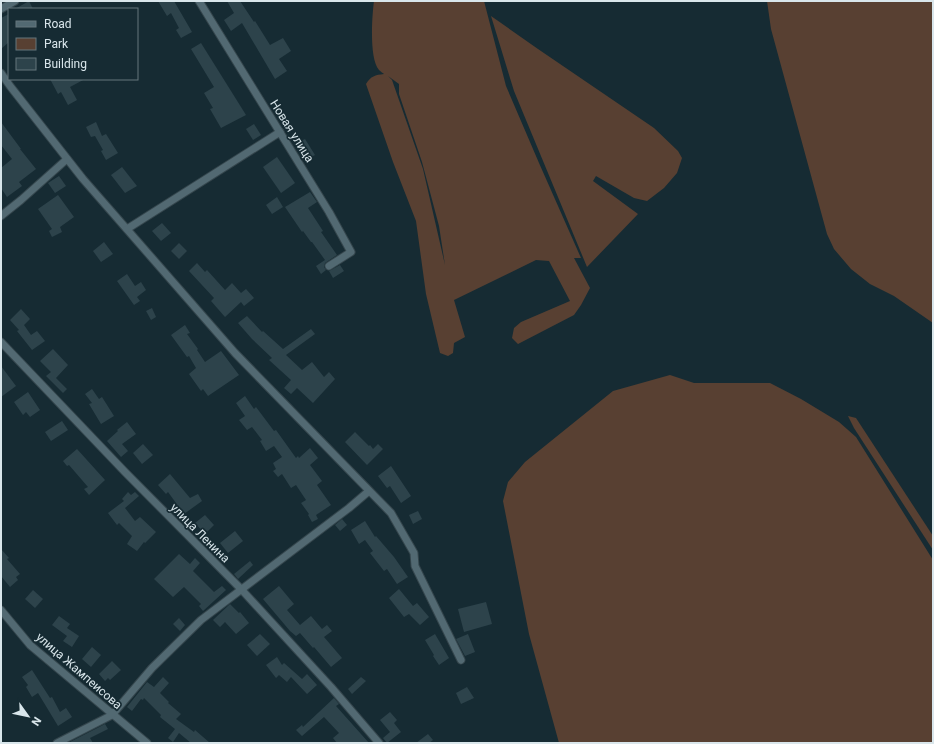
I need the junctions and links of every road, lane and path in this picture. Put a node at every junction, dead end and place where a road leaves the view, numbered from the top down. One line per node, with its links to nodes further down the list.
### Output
1 (15, 1): 3 (street)
2 (199, 1): 5 (street, Новая улица)
3 (1, 8)
4 (1, 72): 6 (street)
5 (280, 132): 8 (street); 9 (street, Новая улица)
6 (67, 159): 7 (street); 8 (street)
7 (1, 216)
8 (127, 229): 11 (street)
9 (329, 266)
10 (1, 342): 12 (street, улица Ленина)
11 (369, 491): 12 (street); 14 (street)
12 (241, 590): 15 (street); 18 (street, улица Ленина)
13 (1, 610): 15 (street, улица Жампеисова)
14 (461, 660)
15 (112, 714): 16 (street); 17 (street, улица Жампеисова)
16 (56, 743)
17 (147, 743)
18 (378, 743)

